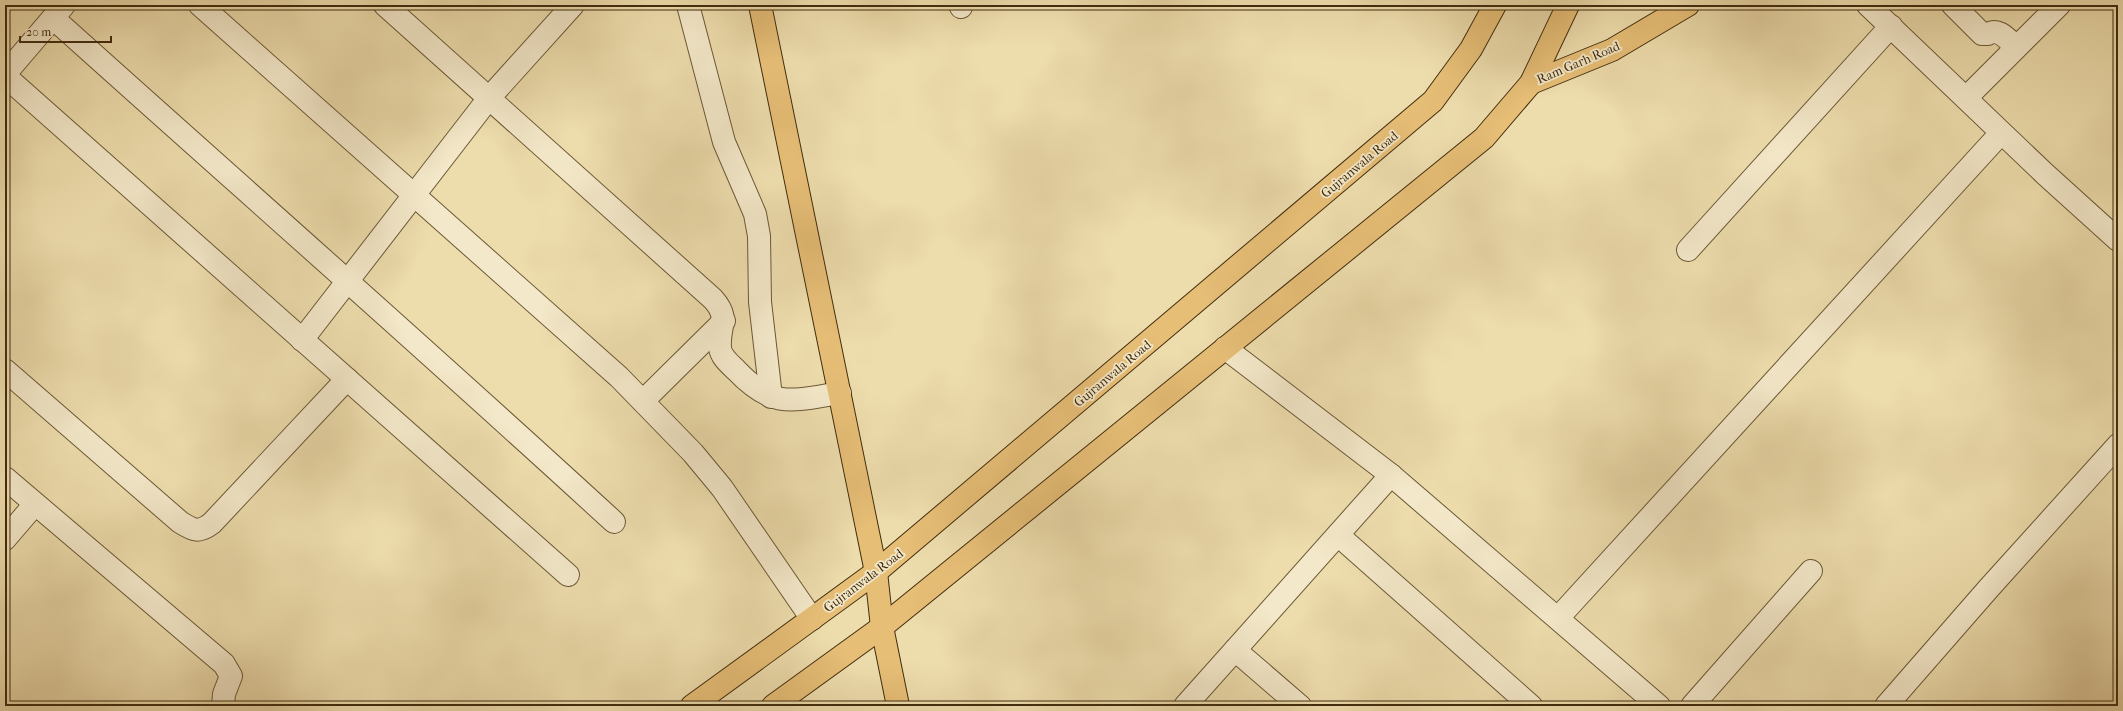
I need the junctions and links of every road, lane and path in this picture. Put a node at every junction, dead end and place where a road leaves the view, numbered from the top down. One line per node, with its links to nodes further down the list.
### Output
1 (200, 5): 20 (street)
2 (385, 5): 17 (street)
3 (573, 5): 17 (street)
4 (688, 5): 30 (street)
5 (760, 5): 29 (main road)
6 (1495, 5): 40 (main road, Gujranwala Road)
7 (1568, 5): 16 (main road)
8 (1688, 5): 16 (main road, Ram Garh Road)
9 (1868, 5): 13 (street)
10 (1952, 5): 14 (street)
11 (2059, 5): 14 (street)
12 (59, 12): 15 (street); 23 (street)
13 (1891, 26): 18 (street); 22 (street)
14 (2016, 47): 18 (street)
15 (5, 75): 25 (street)
16 (1531, 83): 26 (main road)
17 (489, 98): 20 (street); 24 (street)
18 (1966, 98): 19 (street)
19 (2001, 132): 21 (street); 42 (street)
20 (414, 195): 23 (street); 31 (street)
21 (2115, 231)
22 (1688, 250)
23 (347, 282): 25 (street); 36 (street)
24 (724, 321): 30 (street); 31 (street)
25 (302, 340): 28 (street)
26 (1225, 348): 33 (street); 44 (main road)
27 (5, 370): 28 (street)
28 (347, 379): 41 (street)
29 (840, 393): 30 (street); 40 (main road)
30 (770, 397)
31 (643, 401): 43 (street)
32 (2118, 445): 55 (street)
33 (1391, 475): 37 (street); 42 (street)
34 (5, 478): 35 (street)
35 (35, 504): 38 (street); 46 (street)
36 (614, 522)
37 (1338, 535): 45 (street); 52 (street)
38 (5, 539)
39 (1810, 571): 54 (street)
40 (876, 572): 43 (main road, Gujranwala Road); 44 (main road)
41 (568, 575)
42 (1558, 618): 53 (street)
43 (812, 619): 47 (main road, Gujranwala Road)
44 (882, 627): 48 (main road); 49 (main road)
45 (1236, 650): 50 (street); 51 (street)
46 (223, 706)
47 (692, 706)
48 (773, 706)
49 (898, 706)
50 (1185, 706)
51 (1300, 706)
52 (1531, 706)
53 (1660, 706)
54 (1692, 706)
55 (1886, 706)

